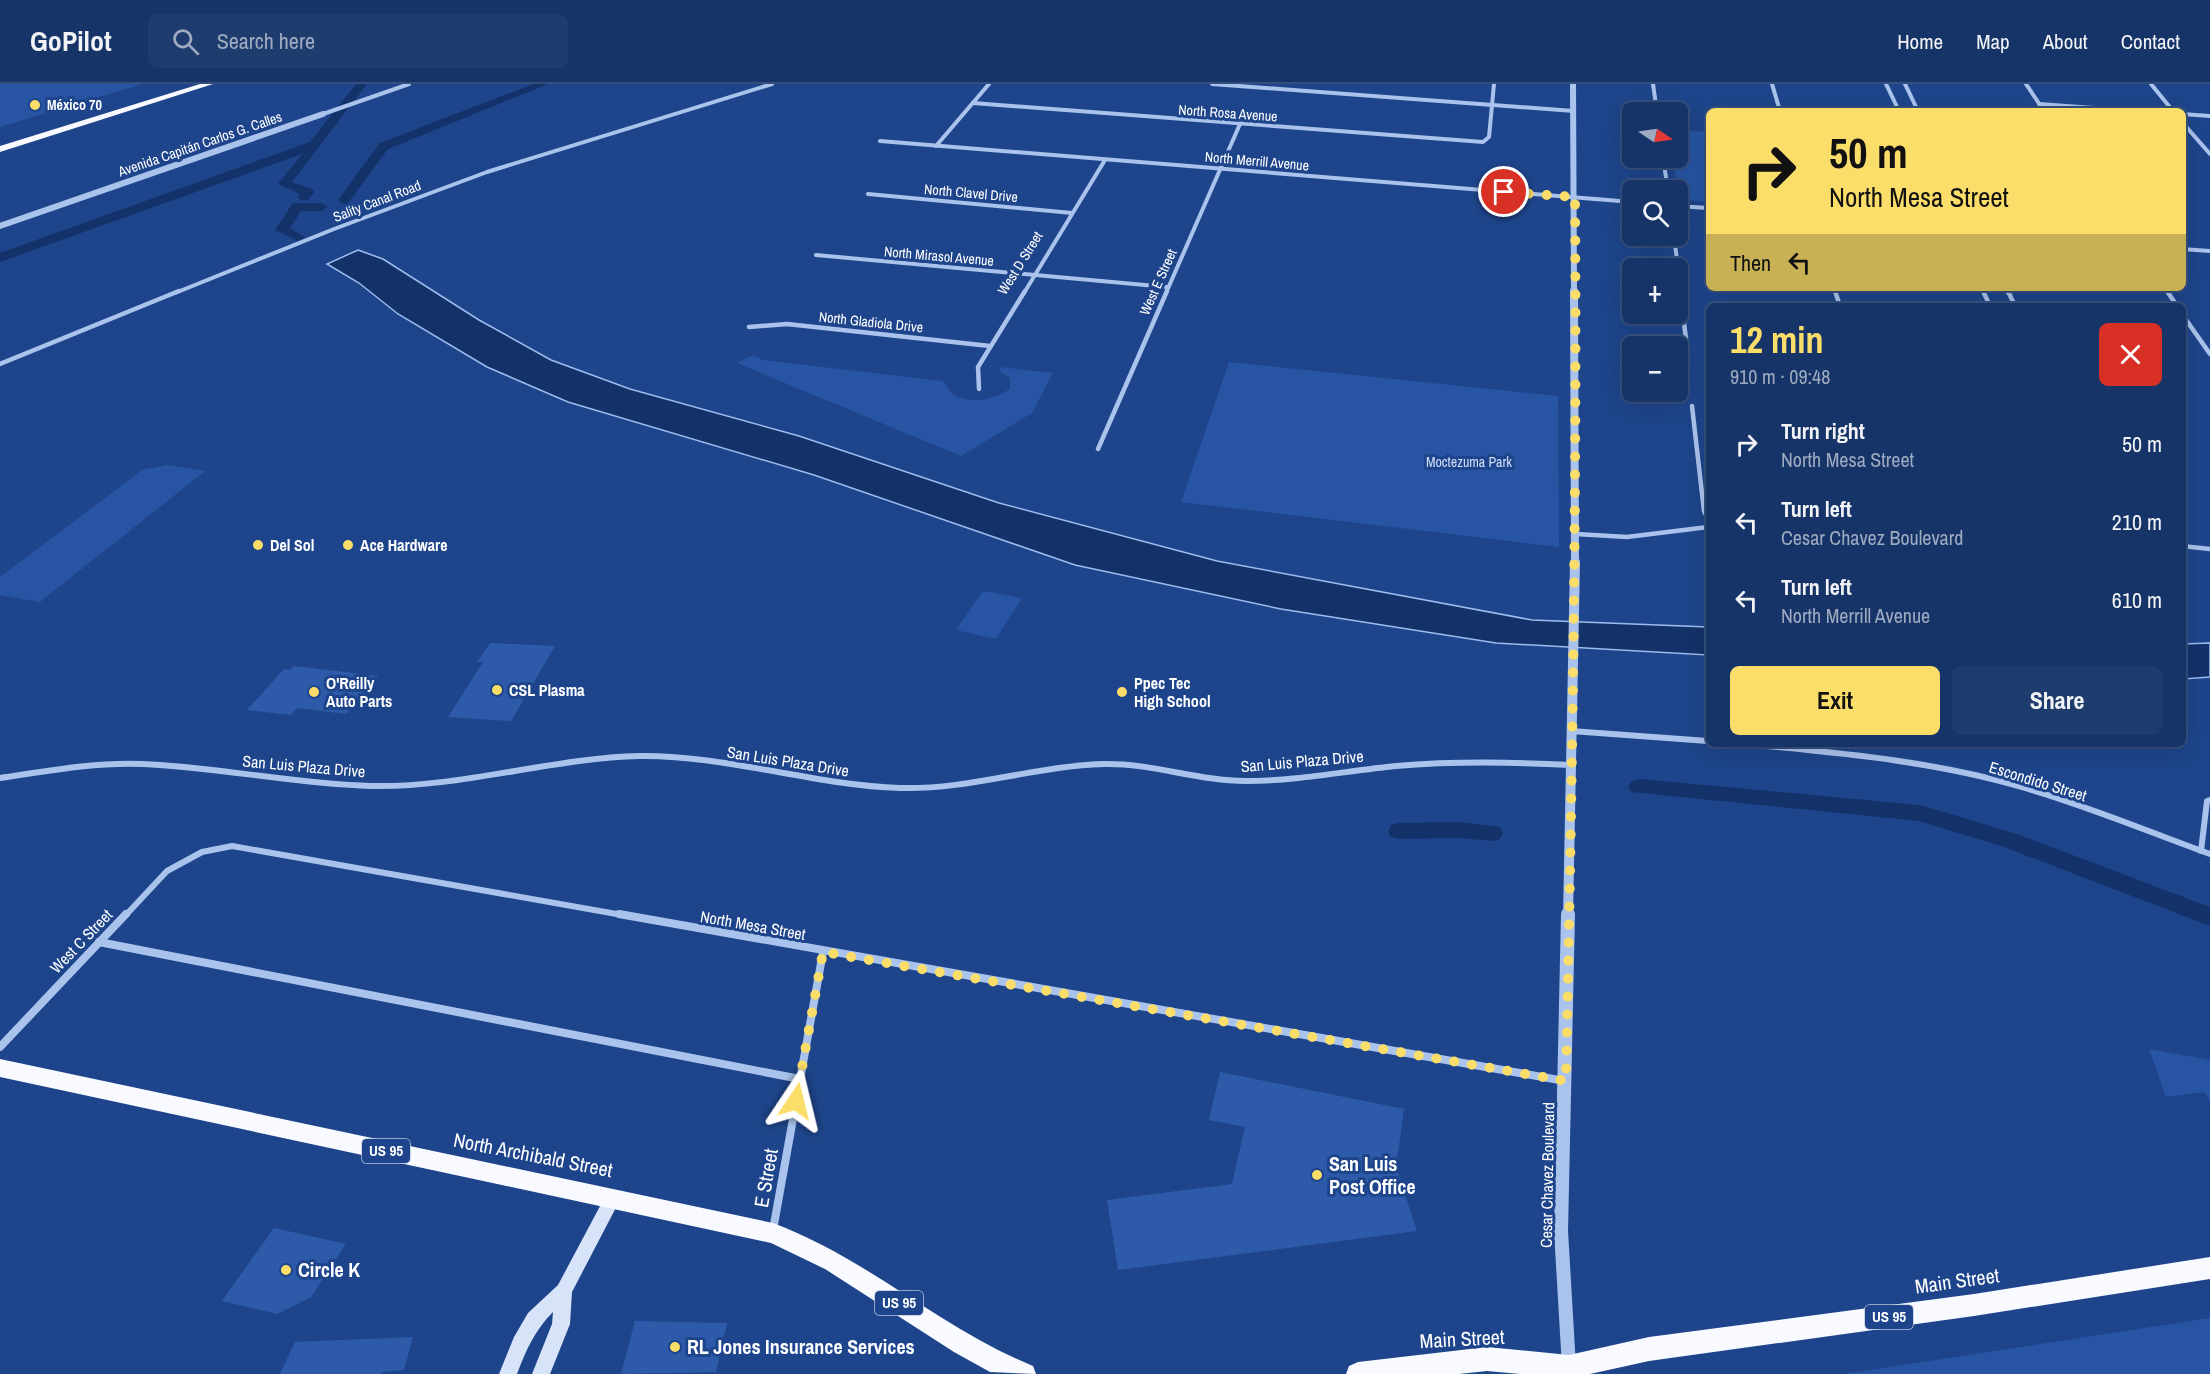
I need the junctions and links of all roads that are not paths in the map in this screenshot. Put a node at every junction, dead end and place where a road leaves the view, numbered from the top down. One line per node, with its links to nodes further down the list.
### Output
1 (180, 84): 31 (highway)
2 (209, 84): 34 (highway)
3 (409, 84): 26 (street, Avenida Capitán Carlos G. Calles)
4 (772, 84): 56 (street, Sality Canal Road)
5 (989, 84): 16 (street)
6 (1212, 84): 18 (street)
7 (1494, 84): 18 (street)
8 (1573, 84): 25 (street, Cesar Chavez Boulevard)
9 (1653, 84): 15 (street)
10 (1772, 84): 19 (street)
11 (1886, 84): 20 (street)
12 (1905, 84): 21 (street)
13 (2026, 84): 17 (street)
14 (2151, 84): 24 (street)
15 (1656, 102)
16 (973, 103): 29 (street, North Rosa Avenue); 33 (street)
17 (2039, 104): 22 (street); 23 (street)
18 (1492, 105): 25 (street); 29 (street, North Rosa Avenue)
19 (1779, 108)
20 (1898, 108)
21 (1917, 108)
22 (2042, 108)
23 (2094, 108)
24 (2171, 108)
25 (1574, 111): 39 (street, Cesar Chavez Boulevard)
26 (323, 114): 44 (street, Avenida Capitán Carlos G. Calles)
27 (2186, 114): 28 (street)
28 (2210, 116)
29 (1240, 124): 37 (street, West E Street)
30 (2186, 127): 35 (street)
31 (0, 140)
32 (880, 141): 33 (street, North Merrill Avenue)
33 (936, 146): 36 (street, North Merrill Avenue)
34 (0, 149)
35 (2210, 154)
36 (1105, 160): 37 (street, North Merrill Avenue); 43 (street, West D Street)
37 (1220, 169): 39 (street, North Merrill Avenue); 50 (street, West E Street)
38 (868, 194): 43 (street, North Clavel Drive)
39 (1575, 197): 40 (street, North Merrill Avenue); 62 (street, Cesar Chavez Boulevard)
40 (1622, 201)
41 (1688, 207): 42 (street)
42 (1706, 208)
43 (1072, 213): 49 (street, West D Street)
44 (0, 226)
45 (1675, 246): 53 (street)
46 (2186, 249): 47 (street)
47 (2210, 251)
48 (816, 255): 49 (street, North Mirasol Avenue)
49 (1034, 275): 50 (street, North Mirasol Avenue); 54 (street, West D Street)
50 (1167, 287): 59 (street, West E Street)
51 (2186, 320): 55 (street)
52 (749, 327): 54 (street, North Gladiola Drive)
53 (1686, 336)
54 (990, 346): 57 (street, West D Street)
55 (2210, 354)
56 (0, 364)
57 (979, 389)
58 (1692, 406): 60 (street)
59 (1098, 449)
60 (1706, 515)
61 (1706, 527): 62 (street)
62 (1576, 534): 65 (street, Cesar Chavez Boulevard)
63 (2186, 546): 64 (street)
64 (2210, 549)
65 (1570, 731): 66 (street); 68 (street, Cesar Chavez Boulevard)
66 (1706, 741)
67 (1778, 747): 71 (street, Escondido Street)
68 (1571, 765): 69 (street, San Luis Plaza Drive); 79 (street, Cesar Chavez Boulevard)
69 (0, 778)
70 (2210, 800): 71 (street)
71 (2201, 851): 72 (street, Escondido Street)
72 (2210, 854)
73 (186, 859): 74 (street, West C Street); 75 (street, North Mesa Street)
74 (99, 942): 76 (street, West C Street); 78 (street)
75 (823, 952): 78 (street, E Street); 79 (street, North Mesa Street)
76 (0, 1047)
77 (0, 1068): 80 (highway, North Archibald Street / US 95)
78 (800, 1079): 81 (street, E Street)
79 (1566, 1081): 84 (street, Cesar Chavez Boulevard)
80 (613, 1198): 81 (highway, North Archibald Street / US 95); 83 (main road)
81 (773, 1233): 87 (highway, North Archibald Street / US 95)
82 (2210, 1268): 84 (highway, Main Street / US 95)
83 (564, 1291): 85 (main road); 86 (main road)
84 (1565, 1372): 88 (highway, Main Street / US 95)
85 (508, 1374)
86 (541, 1374)
87 (1024, 1374)
88 (1358, 1374)

